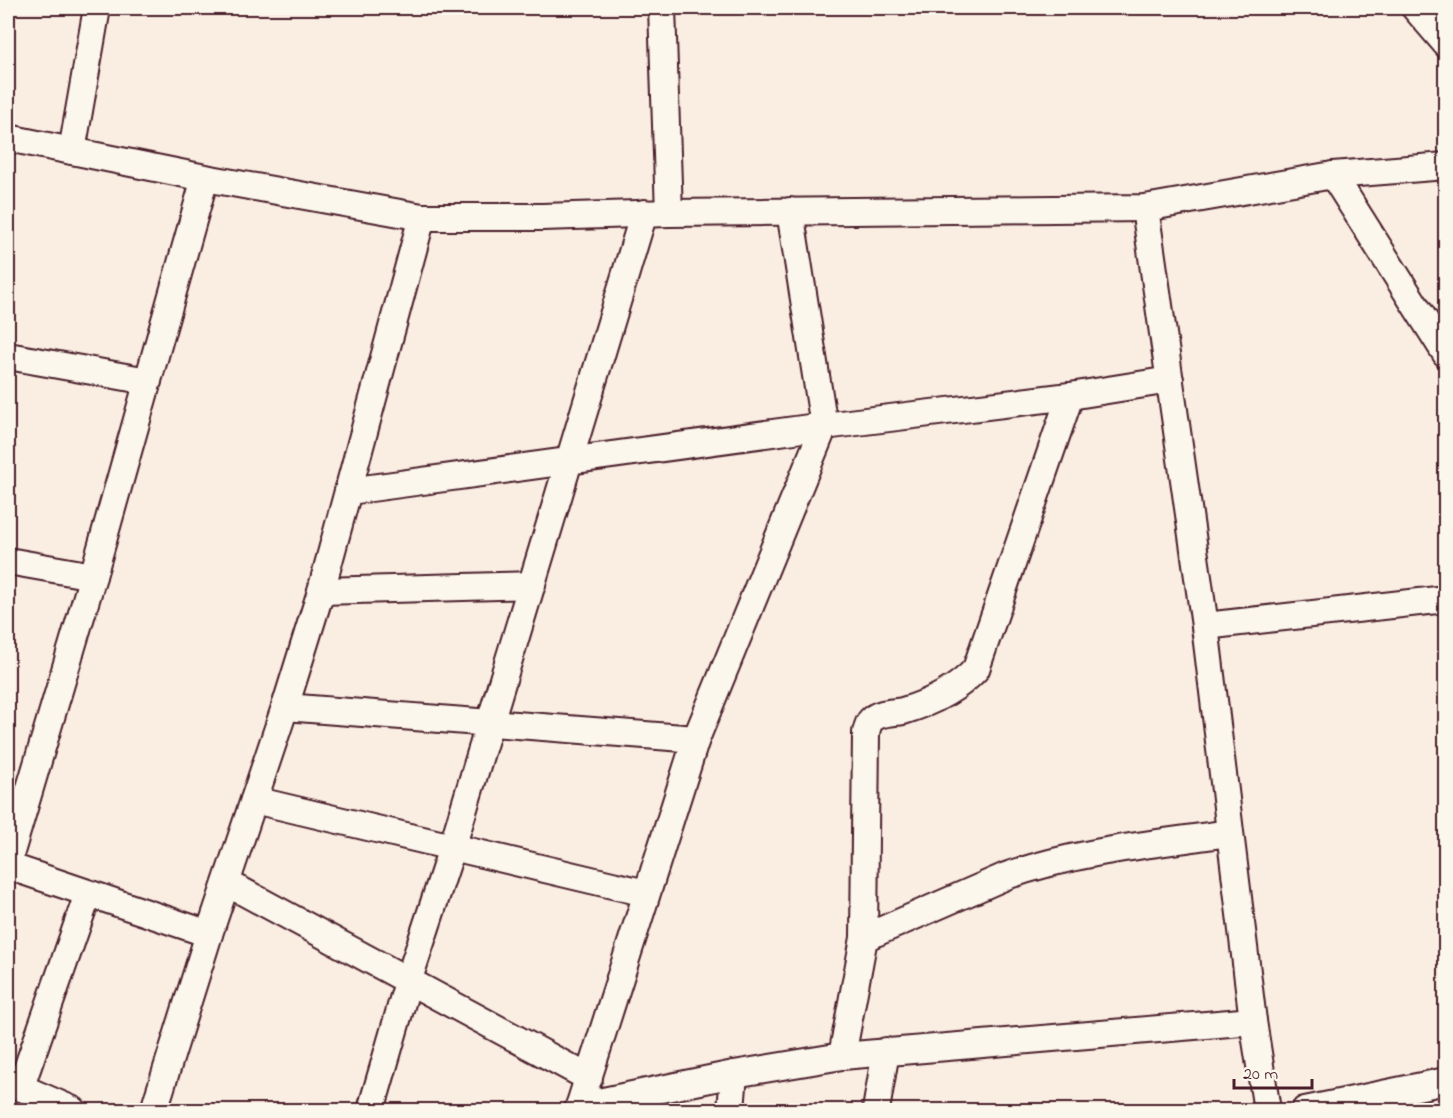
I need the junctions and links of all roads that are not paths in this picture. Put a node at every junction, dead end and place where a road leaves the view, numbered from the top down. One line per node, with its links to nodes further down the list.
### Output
1 (97, 8): 6 (street)
2 (662, 8): 13 (street)
3 (1415, 8): 4 (street)
4 (1446, 44)
5 (8, 138): 6 (street)
6 (72, 151): 9 (street)
7 (1446, 166): 8 (street)
8 (1334, 175): 10 (street); 15 (street)
9 (205, 178): 14 (street); 18 (street)
10 (1146, 208): 11 (street); 17 (street)
11 (790, 211): 13 (street); 20 (street)
12 (644, 213): 13 (street); 14 (street); 21 (street)
13 (669, 213)
14 (422, 217): 22 (street)
15 (1446, 354)
16 (8, 356): 18 (street)
17 (1170, 380): 19 (street); 28 (street)
18 (148, 381): 24 (street)
19 (1070, 396): 20 (street); 40 (street)
20 (824, 426): 21 (street); 31 (street)
21 (570, 461): 22 (street); 25 (street)
22 (349, 491): 26 (street)
23 (8, 561): 24 (street)
24 (93, 576): 35 (street)
25 (532, 585): 26 (street); 30 (street)
26 (321, 591): 29 (street)
27 (1445, 600): 28 (street)
28 (1205, 626): 33 (street)
29 (285, 707): 30 (street); 32 (street)
30 (489, 724): 31 (street); 34 (street)
31 (696, 739): 37 (street)
32 (254, 800): 34 (street); 36 (street)
33 (1229, 833): 40 (street); 42 (street)
34 (453, 848): 37 (street); 41 (street)
35 (8, 864): 38 (street)
36 (227, 883): 39 (street); 41 (street)
37 (646, 893): 46 (street)
38 (88, 894): 39 (street); 48 (street)
39 (209, 934): 51 (street)
40 (864, 938): 44 (street)
41 (408, 982): 46 (street); 52 (street)
42 (1253, 1021): 43 (street); 55 (street)
43 (886, 1051): 44 (street); 54 (street)
44 (842, 1056): 45 (street)
45 (734, 1074): 49 (street); 53 (street)
46 (589, 1078): 49 (street)
47 (1446, 1081): 56 (street)
48 (14, 1084): 50 (street)
49 (579, 1108)
50 (73, 1110)
51 (154, 1110)
52 (371, 1110)
53 (731, 1110)
54 (876, 1110)
55 (1267, 1110)
56 (1305, 1110)

